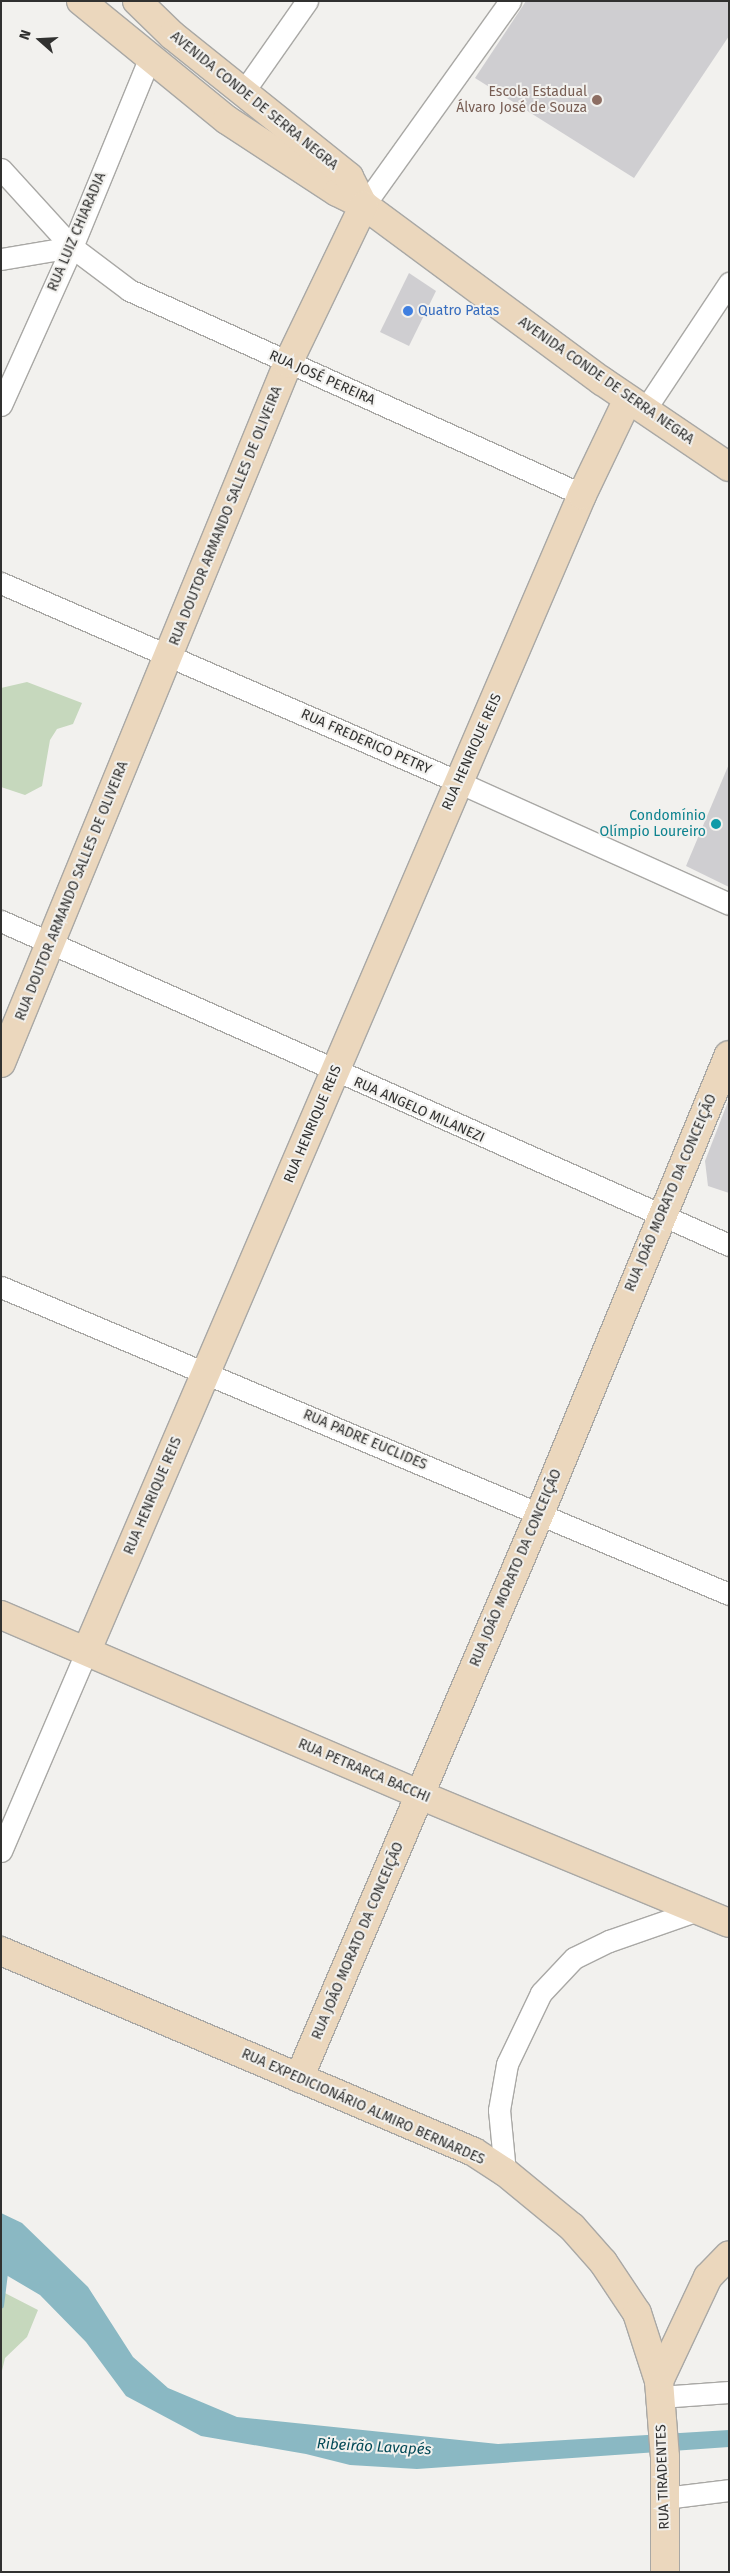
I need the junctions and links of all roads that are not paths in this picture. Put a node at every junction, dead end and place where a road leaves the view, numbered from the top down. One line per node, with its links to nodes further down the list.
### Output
1 (81, 1): 5 (street, AVENIDA CONDE DE SERRA NEGRA)
2 (137, 1): 6 (street, AVENIDA CONDE DE SERRA NEGRA)
3 (307, 1): 6 (street)
4 (510, 1): 8 (street, RUA DOUTOR ARMANDO SALLES DE OLIVEIRA)
5 (149, 59): 8 (street, AVENIDA CONDE DE SERRA NEGRA); 9 (street, RUA LUIZ CHIARADIA)
6 (244, 91): 8 (street, AVENIDA CONDE DE SERRA NEGRA)
7 (1, 169): 9 (street, RUA JOSÉ PEREIRA)
8 (364, 205): 12 (street, RUA DOUTOR ARMANDO SALLES DE OLIVEIRA); 14 (street, AVENIDA CONDE DE SERRA NEGRA)
9 (72, 247): 10 (street); 12 (street, RUA JOSÉ PEREIRA); 13 (street, RUA LUIZ CHIARADIA)
10 (1, 259)
11 (729, 283): 14 (street, RUA HENRIQUE REIS)
12 (288, 363): 16 (street, RUA JOSÉ PEREIRA); 18 (street, RUA DOUTOR ARMANDO SALLES DE OLIVEIRA)
13 (1, 405)
14 (636, 405): 15 (street, AVENIDA CONDE DE SERRA NEGRA); 16 (street, RUA HENRIQUE REIS)
15 (729, 467)
16 (582, 495): 19 (street, RUA HENRIQUE REIS)
17 (1, 583): 18 (street, RUA FREDERICO PETRY)
18 (169, 656): 19 (street, RUA FREDERICO PETRY); 22 (street, RUA DOUTOR ARMANDO SALLES DE OLIVEIRA)
19 (458, 782): 20 (street, RUA FREDERICO PETRY); 25 (street, RUA HENRIQUE REIS)
20 (729, 904)
21 (1, 921): 22 (street, RUA ANGELO MILANEZI)
22 (51, 942): 24 (street, RUA DOUTOR ARMANDO SALLES DE OLIVEIRA); 25 (street, RUA ANGELO MILANEZI)
23 (729, 1055): 26 (street, RUA JOÃO MORATO DA CONCEIÇÃO)
24 (1, 1063)
25 (334, 1072): 26 (street, RUA ANGELO MILANEZI); 29 (street, RUA HENRIQUE REIS)
26 (660, 1216): 27 (street, RUA ANGELO MILANEZI); 30 (street, RUA JOÃO MORATO DA CONCEIÇÃO)
27 (729, 1245)
28 (1, 1287): 29 (street, RUA PADRE EUCLIDES)
29 (206, 1374): 30 (street, RUA PADRE EUCLIDES); 33 (street, RUA HENRIQUE REIS)
30 (540, 1513): 31 (street, RUA PADRE EUCLIDES); 34 (street, RUA JOÃO MORATO DA CONCEIÇÃO)
31 (729, 1594)
32 (7, 1614): 33 (street, RUA PETRARCA BACCHI)
33 (86, 1650): 34 (street, RUA PETRARCA BACCHI); 35 (street, RUA HENRIQUE REIS)
34 (420, 1795): 36 (street, RUA PETRARCA BACCHI); 39 (street, RUA JOÃO MORATO DA CONCEIÇÃO)
35 (1, 1851)
36 (698, 1910): 37 (street, RUA PETRARCA BACCHI); 40 (street)
37 (729, 1923)
38 (1, 1952): 39 (street, RUA EXPEDICIONÁRIO ALMIRO BERNARDES)
39 (299, 2078): 40 (street, RUA EXPEDICIONÁRIO ALMIRO BERNARDES)
40 (505, 2172): 43 (street, RUA EXPEDICIONÁRIO ALMIRO BERNARDES)
41 (729, 2255): 43 (street)
42 (729, 2392): 43 (street)
43 (660, 2400): 45 (street, RUA TIRADENTES)
44 (729, 2490): 45 (street)
45 (665, 2498): 46 (street, RUA TIRADENTES)
46 (664, 2572)

